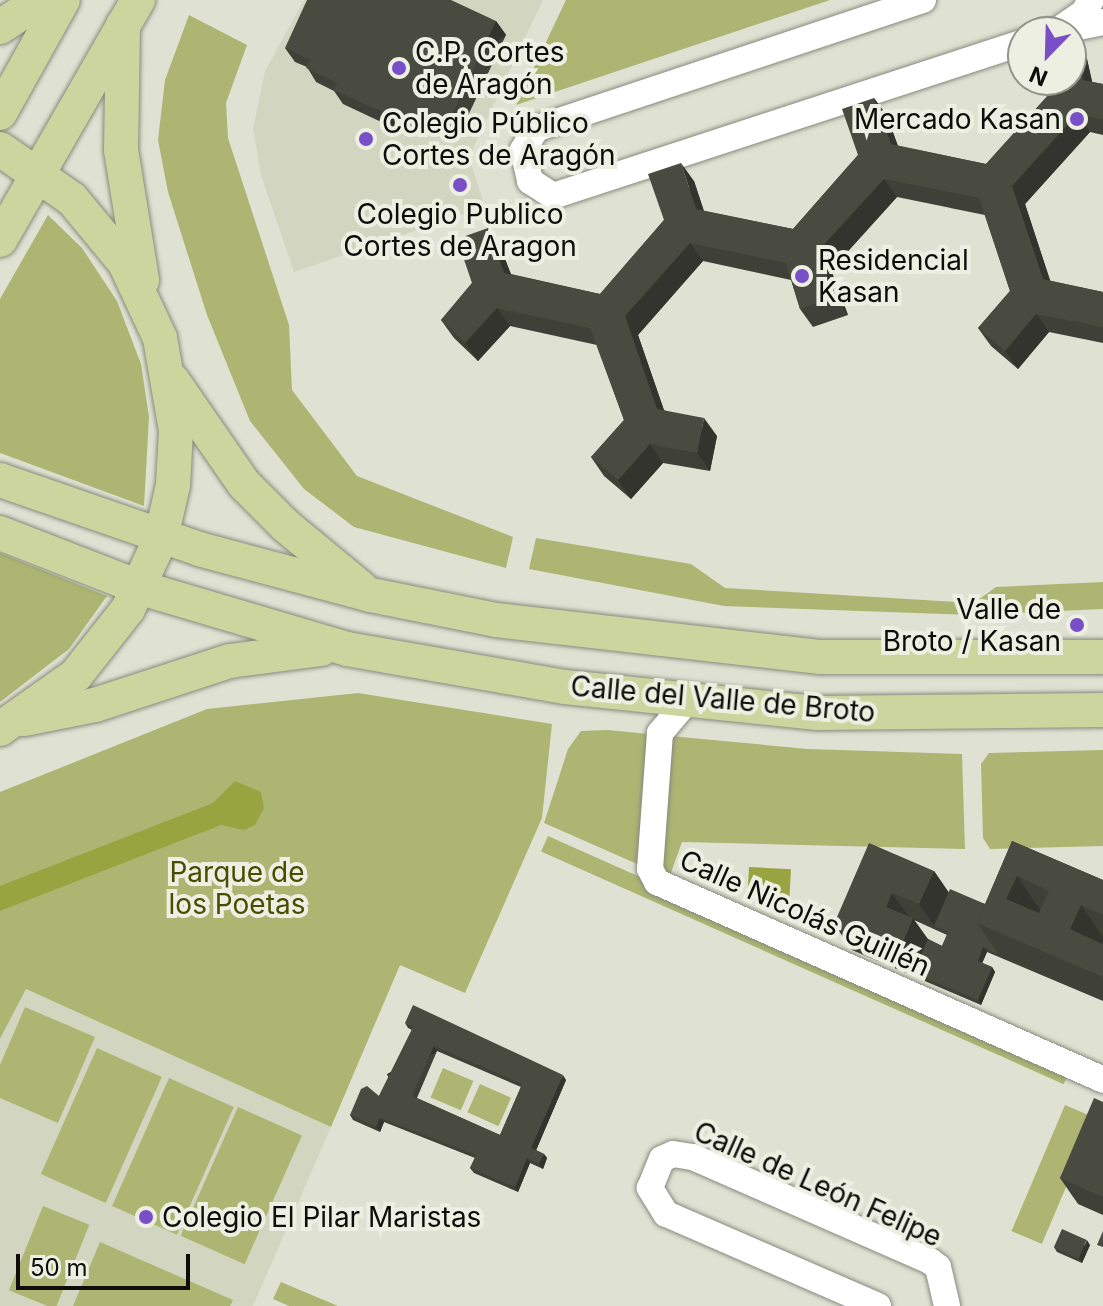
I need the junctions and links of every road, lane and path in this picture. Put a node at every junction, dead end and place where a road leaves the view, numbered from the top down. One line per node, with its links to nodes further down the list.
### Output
1 (41, 0): 7 (main road)
2 (63, 0): 9 (main road)
3 (923, 0): 8 (street)
4 (1091, 0): 6 (street)
5 (131, 13): 11 (main road); 13 (main road)
6 (1078, 16)
7 (0, 27)
8 (1007, 47)
9 (0, 113)
10 (0, 149): 11 (main road)
11 (39, 172): 12 (main road); 13 (main road)
12 (0, 240)
13 (146, 300): 14 (main road)
14 (171, 377): 17 (main road); 19 (main road, Calle del Valle de Broto)
15 (0, 480): 17 (main road, Calle del Valle de Broto)
16 (0, 533): 18 (main road, Calle del Valle de Broto)
17 (161, 538): 18 (main road); 19 (main road, Calle del Valle de Broto)
18 (141, 588): 20 (main road, Calle del Valle de Broto); 24 (main road)
19 (371, 595): 21 (main road, Calle del Valle de Broto)
20 (347, 649): 22 (main road, Calle del Valle de Broto); 24 (main road, Calle del Valle de Broto)
21 (1103, 657)
22 (687, 701): 23 (main road, Calle del Valle de Broto); 25 (street, Calle Nicolás Guillén)
23 (1103, 710)
24 (10, 724)
25 (1103, 1080)
26 (939, 1300): 27 (street, Calle de León Felipe)
27 (878, 1306)

